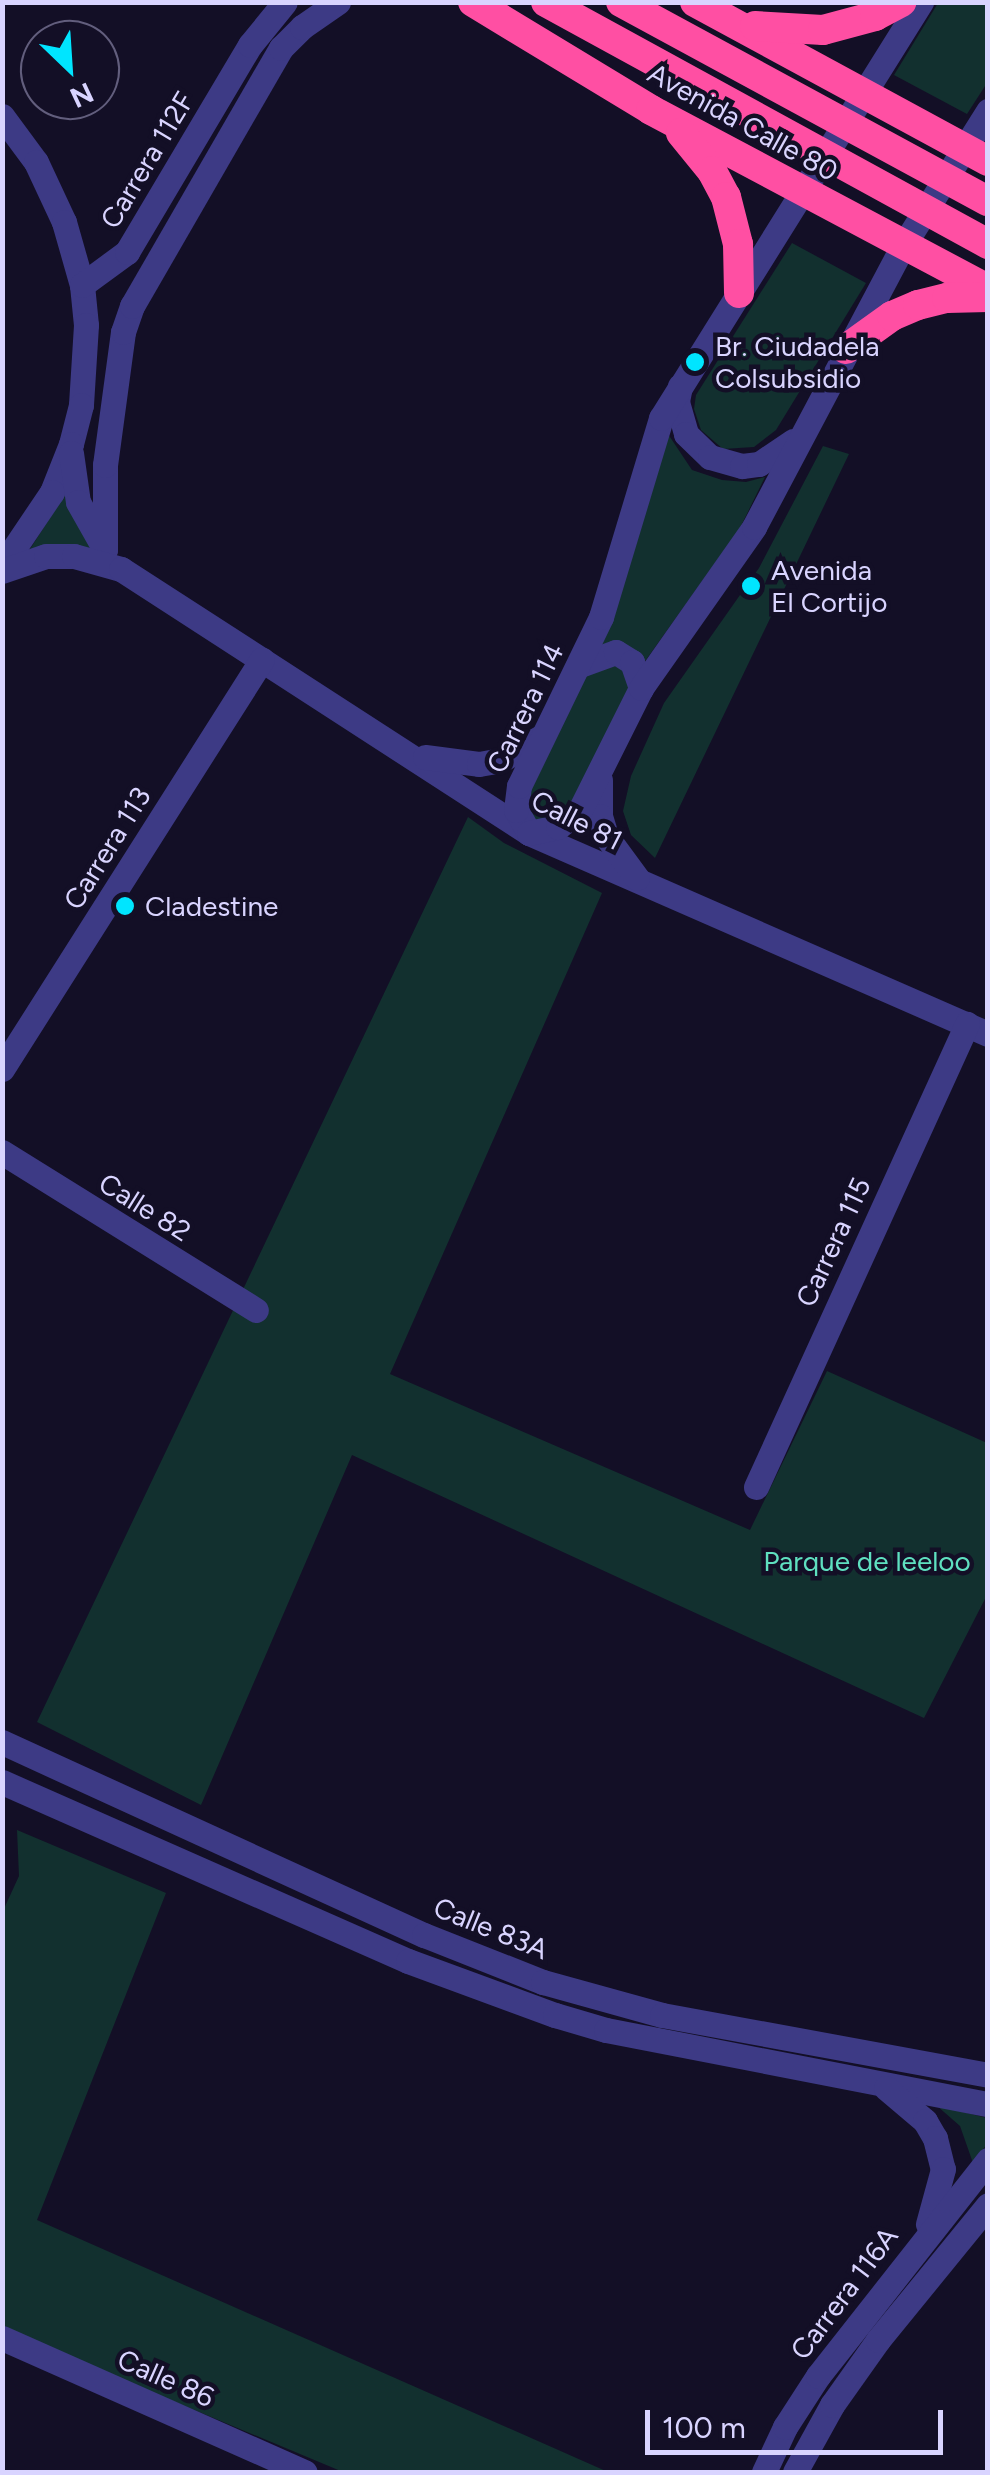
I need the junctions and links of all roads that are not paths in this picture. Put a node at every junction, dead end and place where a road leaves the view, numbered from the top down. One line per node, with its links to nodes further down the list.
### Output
1 (286, 2): 23 (street, Carrera 112F)
2 (338, 2): 31 (street)
3 (473, 2): 11 (highway, Avenida Calle 80)
4 (546, 2): 16 (highway, Avenida Calle 80)
5 (622, 2): 14 (highway, Avenida Calle 80)
6 (696, 2): 9 (highway)
7 (901, 2): 9 (highway)
8 (921, 2): 10 (street, Carrera 114)
9 (724, 16): 10 (highway)
10 (863, 94): 14 (street, Carrera 114); 15 (highway)
11 (652, 110): 18 (highway, Avenida Calle 80); 25 (highway)
12 (988, 111): 15 (street)
13 (2, 116): 23 (street)
14 (845, 124): 16 (street, Carrera 114); 17 (highway, Avenida Calle 80)
15 (976, 154): 17 (street)
16 (825, 156): 18 (street, Carrera 114); 20 (highway, Avenida Calle 80)
17 (944, 178): 19 (highway, Avenida Calle 80); 20 (street)
18 (802, 192): 22 (highway, Avenida Calle 80); 25 (street, Carrera 114)
19 (988, 200)
20 (924, 210): 21 (highway, Avenida Calle 80); 22 (street)
21 (988, 244)
22 (903, 246): 24 (highway, Avenida Calle 80); 27 (street)
23 (82, 285): 30 (street)
24 (988, 290)
25 (738, 292): 28 (street, Carrera 114)
26 (988, 297): 27 (highway)
27 (846, 349): 29 (street)
28 (680, 386): 29 (street); 34 (street, Carrera 114)
29 (799, 434): 35 (street)
30 (71, 444): 31 (street, Calle 81); 32 (street)
31 (113, 559): 32 (street, Calle 81); 33 (street, Calle 81)
32 (2, 568)
33 (262, 658): 37 (street, Calle 81); 42 (street, Carrera 113)
34 (580, 665): 35 (street); 36 (street, Carrera 114)
35 (641, 688): 38 (street)
36 (541, 737): 37 (street); 39 (street, Carrera 114)
37 (407, 750): 39 (street, Calle 81)
38 (600, 775): 39 (street); 40 (street)
39 (529, 833): 40 (street, Calle 81)
40 (644, 885): 41 (street, Calle 81)
41 (977, 1029): 45 (street, Carrera 115)
42 (2, 1069)
43 (2, 1152): 44 (street, Calle 82)
44 (256, 1310)
45 (756, 1486)
46 (2, 1742): 48 (street, Calle 83A)
47 (2, 1782): 49 (street, Calle 83A)
48 (543, 1982): 49 (street); 50 (street, Calle 83A)
49 (532, 2008): 50 (street, Calle 83A)
50 (659, 2027): 51 (street, Calle 83A); 52 (street, Calle 83A)
51 (988, 2075)
52 (879, 2083): 53 (street, Calle 83A); 56 (street)
53 (988, 2104)
54 (988, 2160): 56 (street, Carrera 116A)
55 (988, 2205): 60 (street, Carrera 116A)
56 (923, 2238): 59 (street, Carrera 116A)
57 (2, 2338): 58 (street, Calle 86)
58 (305, 2472)
59 (764, 2472)
60 (795, 2472)

